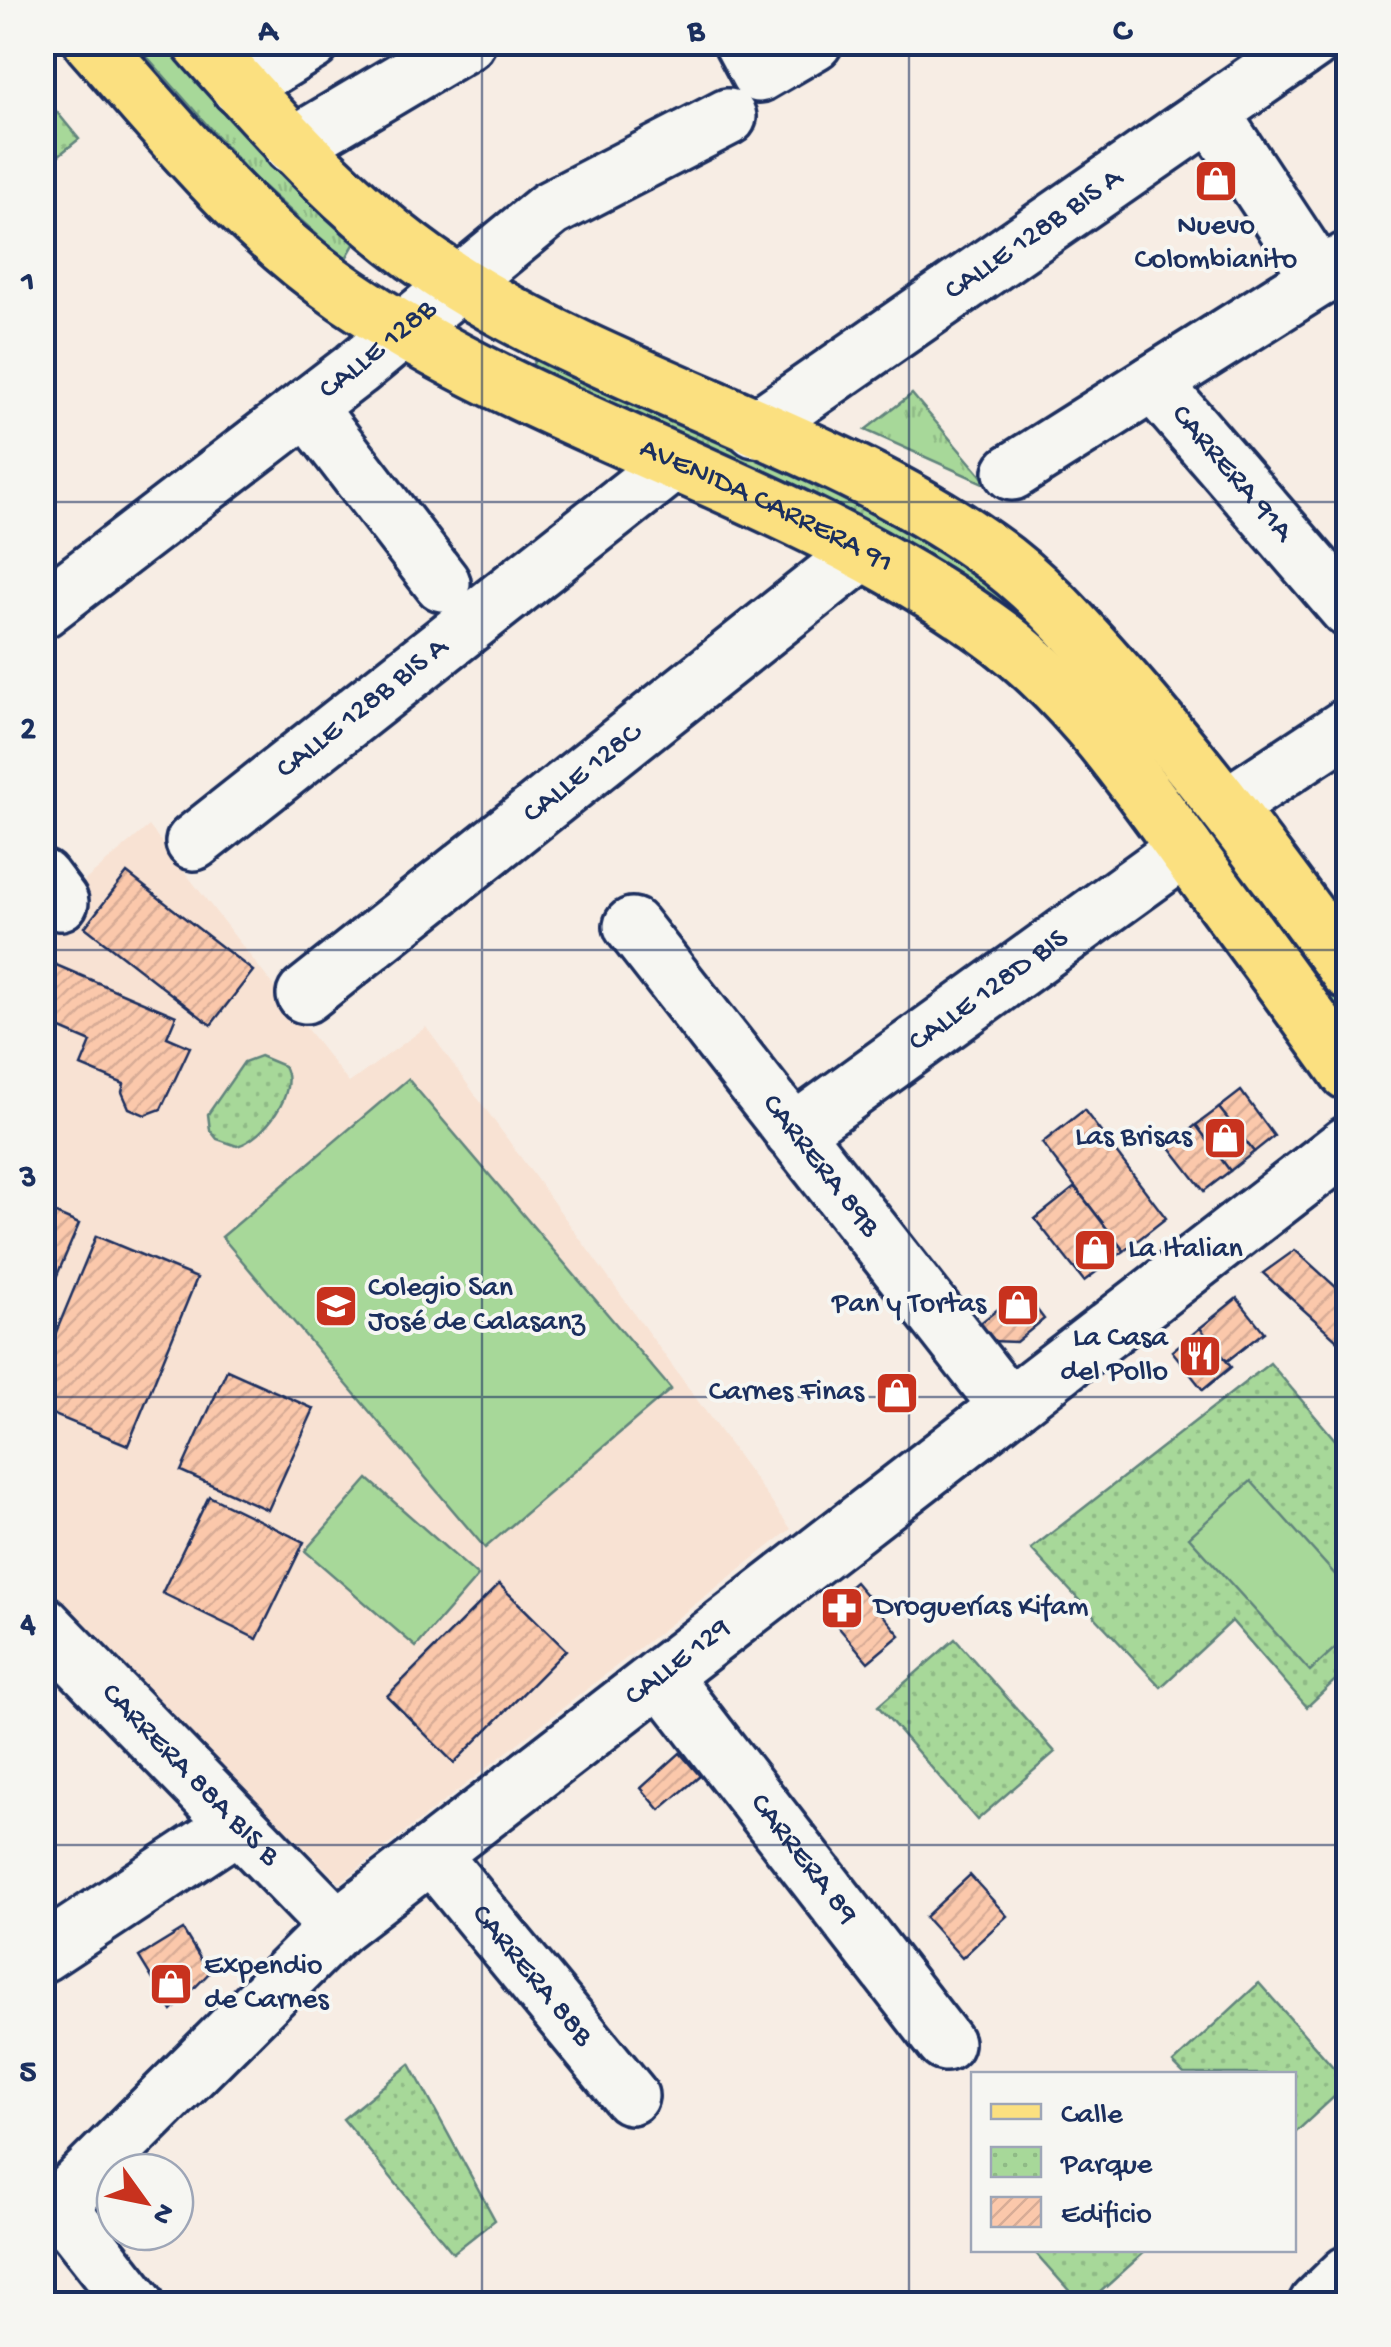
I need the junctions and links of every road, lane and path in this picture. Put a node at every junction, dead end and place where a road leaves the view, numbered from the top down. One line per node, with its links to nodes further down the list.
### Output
1 (92, 42): 13 (main road, AVENIDA CARRERA 91)
2 (200, 42): 8 (main road)
3 (312, 42): 8 (street)
4 (467, 42): 10 (street)
5 (814, 42): 7 (street, CALLE 128B)
6 (1312, 42): 9 (street, CALLE 128B BIS A)
7 (743, 78): 12 (street, CALLE 128B)
8 (240, 87): 10 (main road)
9 (1212, 113): 11 (street); 16 (street, CALLE 128B BIS A)
10 (292, 146): 12 (main road)
11 (1334, 269): 14 (street)
12 (458, 283): 13 (street, CALLE 128B); 16 (main road)
13 (403, 330): 15 (street, CALLE 128B); 17 (main road, AVENIDA CARRERA 91)
14 (1153, 383): 18 (street); 21 (street, CARRERA 91A)
15 (307, 407): 20 (street); 22 (street, CALLE 128B)
16 (755, 430): 24 (main road)
17 (674, 462): 19 (main road, AVENIDA CARRERA 91); 25 (street, CALLE 128B BIS A)
18 (1012, 472)
19 (861, 552): 26 (main road, AVENIDA CARRERA 91); 29 (street, CALLE 128C)
20 (442, 583)
21 (1344, 596)
22 (42, 610)
23 (1348, 726): 24 (street)
24 (1227, 806): 28 (main road)
25 (194, 842)
26 (1185, 849): 30 (main road, AVENIDA CARRERA 91); 31 (street, CALLE 128D BIS)
27 (632, 926): 31 (street, CARRERA 89B)
28 (1348, 970)
29 (305, 995)
30 (1348, 1072)
31 (793, 1133): 33 (street, CARRERA 89B)
32 (1348, 1144): 33 (street, CALLE 129)
33 (1008, 1406): 35 (street, CALLE 129)
34 (42, 1623): 36 (street, CARRERA 88A BIS B)
35 (661, 1676): 37 (street, CALLE 129); 40 (street, CARRERA 89)
36 (237, 1825): 38 (street, CARRERA 88A BIS B); 39 (street)
37 (431, 1854): 38 (street, CALLE 129); 41 (street, CARRERA 88B)
38 (337, 1927): 42 (street, CALLE 129)
39 (42, 1954)
40 (945, 2043)
41 (630, 2096)
42 (50, 2213): 44 (street)
43 (1348, 2274): 45 (street)
44 (136, 2304)
45 (1317, 2304)

